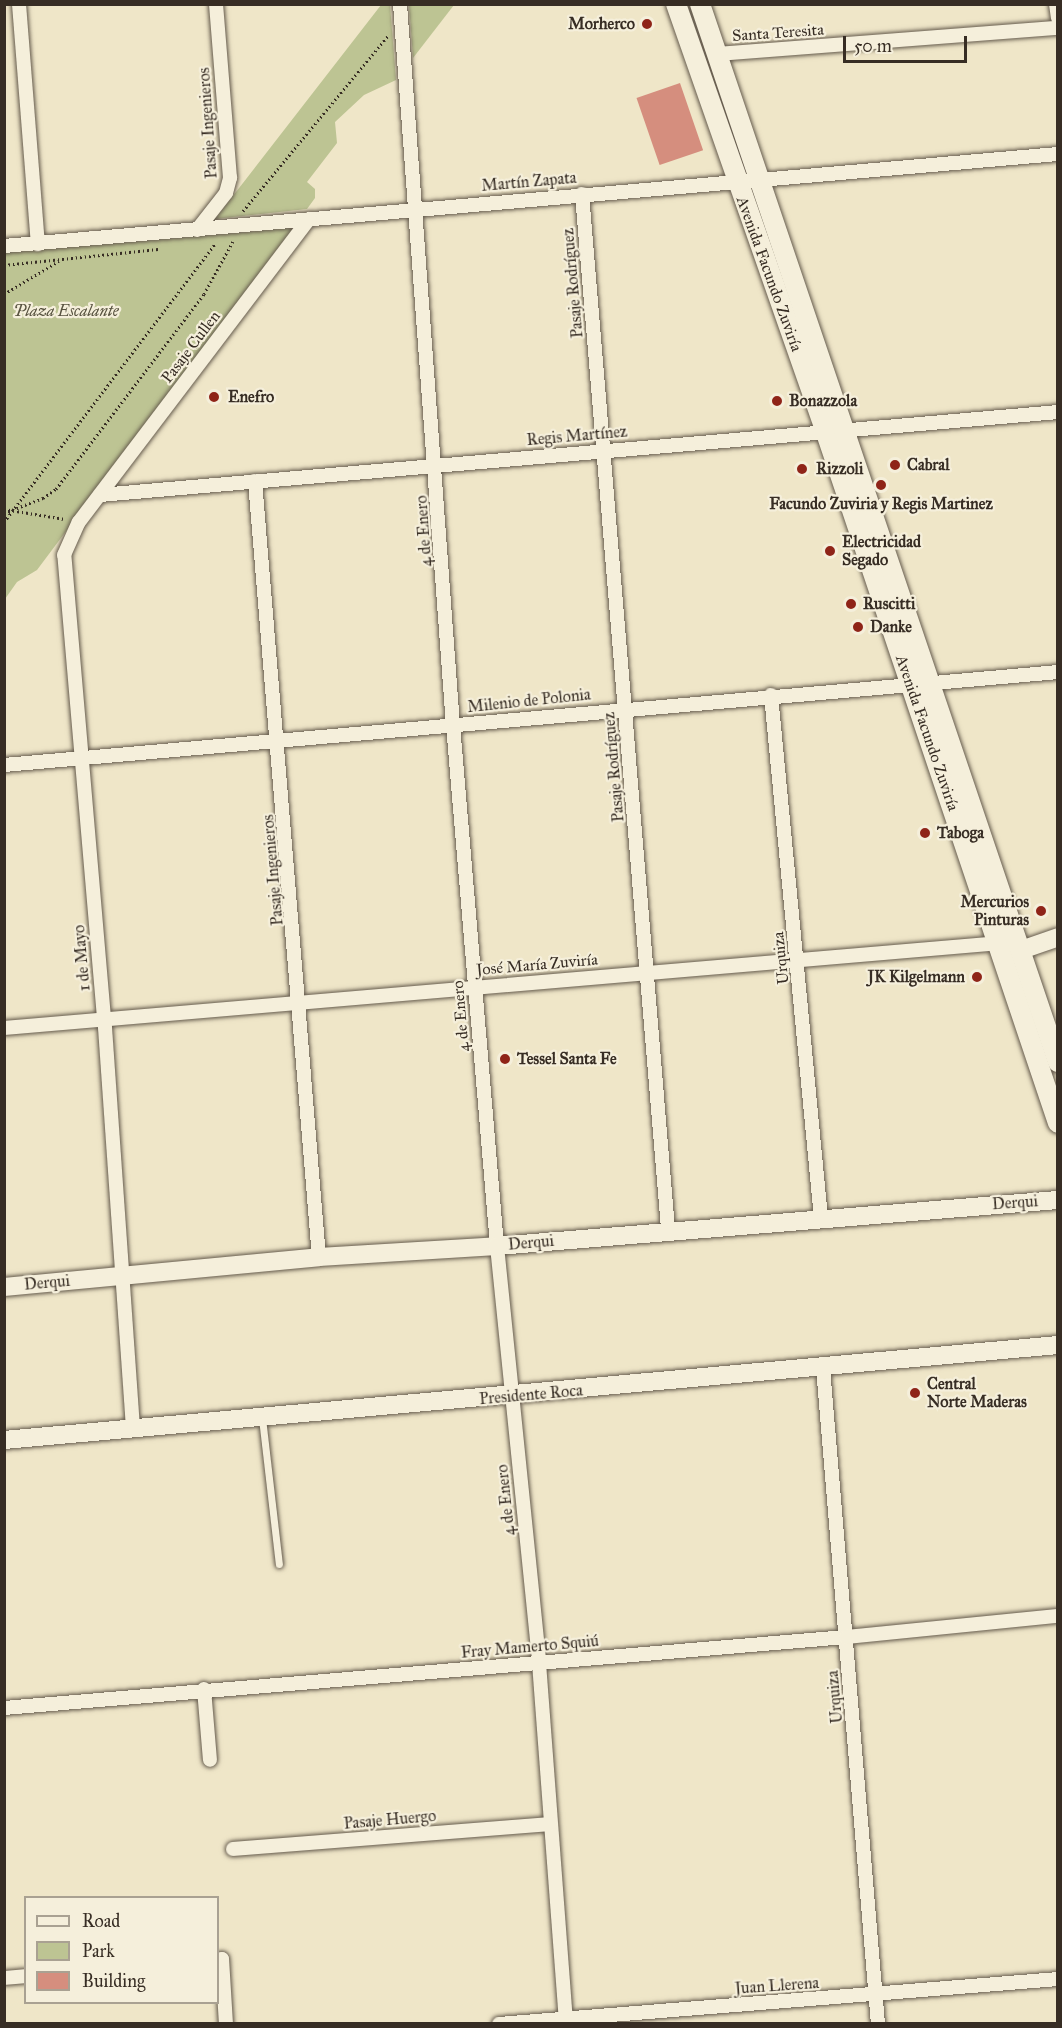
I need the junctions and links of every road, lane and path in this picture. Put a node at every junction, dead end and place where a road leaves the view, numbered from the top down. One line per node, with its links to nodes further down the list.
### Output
1 (19, 4): 20 (street)
2 (216, 4): 18 (street, Pasaje Ingenieros)
3 (400, 4): 8 (street, 4 de Enero)
4 (676, 4): 13 (main road, Avenida Facundo Zuviría)
5 (699, 4): 10 (main road, Avenida Facundo Zuviría)
6 (1056, 4): 7 (street)
7 (1058, 18)
8 (402, 19): 15 (street, 4 de Enero); 17 (path)
9 (1058, 28): 10 (street, Santa Teresita)
10 (717, 54): 12 (main road, Avenida Facundo Zuviría)
11 (1058, 154): 12 (street, Martín Zapata)
12 (759, 179): 13 (street, Martín Zapata); 28 (main road, Avenida Facundo Zuviría)
13 (736, 182): 14 (street, Martín Zapata); 28 (main road, Avenida Facundo Zuviría)
14 (582, 194): 15 (street, Martín Zapata); 29 (street, Pasaje Rodríguez)
15 (415, 209): 16 (street, Martín Zapata); 30 (street, 4 de Enero)
16 (309, 219): 17 (street, Martín Zapata); 32 (street, Pasaje Cullen)
17 (230, 226): 18 (street, Martín Zapata); 19 (path)
18 (197, 230): 20 (street, Martín Zapata)
19 (216, 243): 21 (path); 33 (path); 33 (path)
20 (38, 244): 22 (street, Martín Zapata)
21 (205, 244)
22 (4, 246)
23 (160, 249): 24 (path)
24 (61, 260): 25 (path); 26 (path)
25 (4, 265)
26 (4, 294)
27 (1058, 412): 28 (street, Regis Martínez)
28 (834, 429): 29 (street, Regis Martínez); 38 (main road, Avenida Facundo Zuviría)
29 (603, 450): 30 (street, Regis Martínez); 40 (street, Pasaje Rodríguez)
30 (437, 466): 31 (street, Regis Martínez); 41 (street, 4 de Enero)
31 (255, 481): 32 (street, Regis Martínez); 42 (street, Pasaje Ingenieros)
32 (100, 495): 36 (street, 1 de Mayo)
33 (13, 510): 34 (path); 35 (path); 36 (path)
34 (4, 511)
35 (4, 522)
36 (80, 522): 43 (street, 1 de Mayo)
37 (1058, 672): 38 (street, Milenio de Polonia)
38 (919, 682): 39 (street, Milenio de Polonia); 46 (main road, Avenida Facundo Zuviría); 47 (main road, Avenida Facundo Zuviría)
39 (771, 695): 40 (street, Milenio de Polonia); 48 (street, Urquiza)
40 (625, 709): 41 (street, Milenio de Polonia); 49 (street, Pasaje Rodríguez)
41 (453, 725): 42 (street, Milenio de Polonia); 50 (street, 4 de Enero)
42 (279, 742): 43 (street, Milenio de Polonia); 51 (street, Pasaje Ingenieros)
43 (82, 758): 44 (street, Milenio de Polonia); 52 (street, 1 de Mayo)
44 (4, 765)
45 (1058, 937): 47 (street)
46 (1000, 943): 47 (street); 48 (street, José María Zuviría); 55 (main road, Avenida Facundo Zuviría)
47 (1021, 950): 54 (main road, Avenida Facundo Zuviría)
48 (798, 960): 49 (street, José María Zuviría); 57 (street, Urquiza)
49 (649, 972): 50 (street, José María Zuviría); 58 (street, Pasaje Rodríguez)
50 (476, 986): 51 (street, José María Zuviría); 59 (street, 4 de Enero)
51 (300, 1002): 52 (street, José María Zuviría); 60 (street, Pasaje Ingenieros)
52 (104, 1018): 53 (street, José María Zuviría); 61 (street, 1 de Mayo)
53 (4, 1028)
54 (1058, 1062)
55 (1058, 1123)
56 (1058, 1200): 57 (street, Derqui)
57 (821, 1218): 58 (street, Derqui)
58 (668, 1230): 59 (street, Derqui)
59 (496, 1246): 60 (street, Derqui); 65 (street, 4 de Enero)
60 (319, 1257): 61 (street, Derqui)
61 (122, 1276): 62 (street, Derqui); 67 (street, 1 de Mayo)
62 (4, 1287)
63 (1058, 1345): 64 (street, Presidente Roca)
64 (823, 1368): 65 (street, Presidente Roca); 71 (street, Urquiza)
65 (512, 1396): 66 (street, Presidente Roca); 72 (street, 4 de Enero)
66 (262, 1418): 67 (street, Presidente Roca); 69 (lane)
67 (133, 1428): 68 (street, Presidente Roca)
68 (4, 1440)
69 (279, 1564)
70 (1058, 1616): 71 (street, Fray Mamerto Squiú)
71 (846, 1637): 72 (street, Fray Mamerto Squiú); 82 (street, Urquiza)
72 (538, 1663): 73 (street, Fray Mamerto Squiú); 76 (street, 4 de Enero)
73 (204, 1689): 74 (street, Fray Mamerto Squiú); 75 (street)
74 (4, 1708)
75 (210, 1760)
76 (550, 1824): 77 (street, Pasaje Huergo); 83 (street, 4 de Enero)
77 (232, 1849)
78 (220, 1960): 84 (street)
79 (24, 1976): 80 (street)
80 (4, 1978)
81 (1058, 1979): 82 (street, Juan Llerena)
82 (876, 1995): 83 (street, Juan Llerena); 86 (street, Urquiza)
83 (566, 2021): 85 (street, Juan Llerena)
84 (226, 2024)
85 (499, 2024)
86 (878, 2024)

